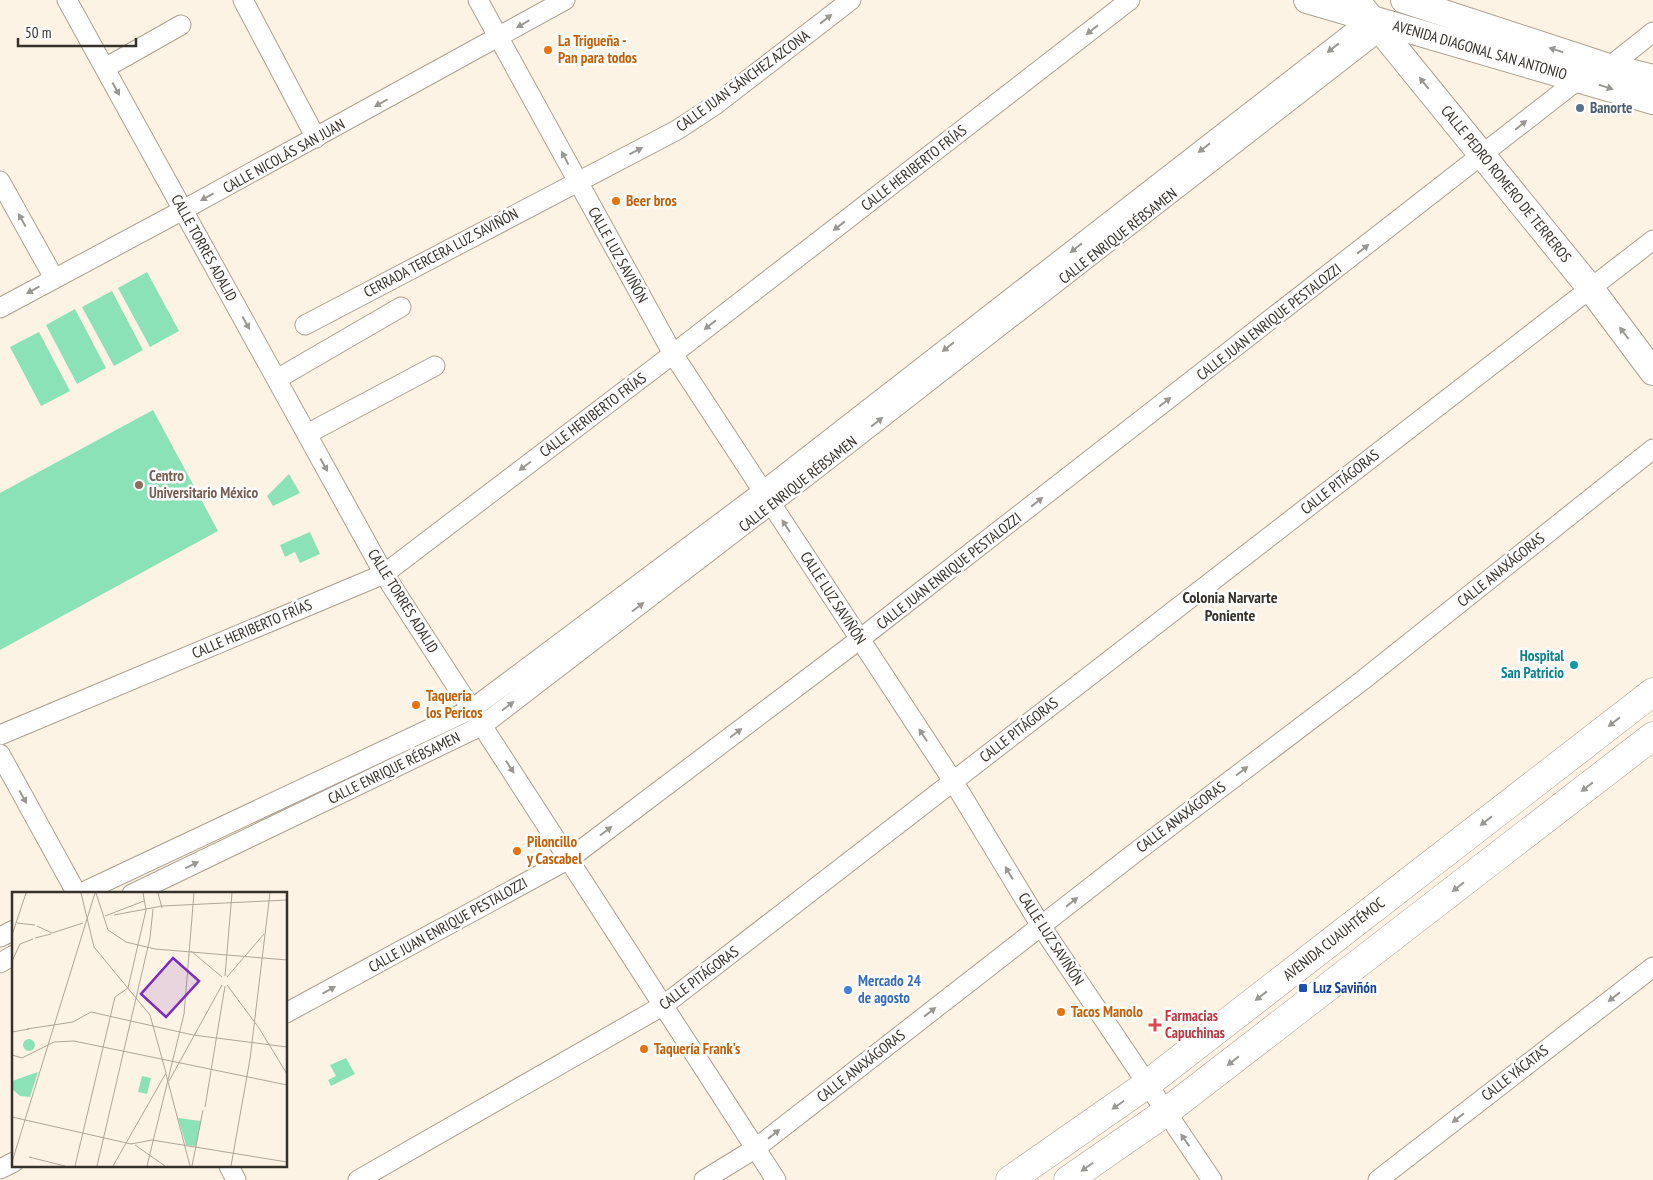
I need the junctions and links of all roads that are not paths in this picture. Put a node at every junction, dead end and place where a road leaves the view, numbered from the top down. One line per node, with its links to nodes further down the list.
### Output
1 (67, 0): 14 (street, CALLE TORRES ADALID)
2 (243, 0): 18 (street)
3 (478, 0): 12 (street, CALLE LUZ SAVIÑÓN)
4 (565, 0): 12 (street, CALLE NICOLÁS SAN JUAN, one-way to 12)
5 (851, 0): 21 (street, CALLE JUAN SÁNCHEZ AZCONA, one-way to 5)
6 (1130, 0): 29 (street, CALLE HERIBERTO FRÍAS, one-way to 29)
7 (1307, 0): 9 (street, AVENIDA DIAGONAL SAN ANTONIO)
8 (1411, 1): 9 (street, CALLE ENRIQUE RÉBSAMEN); 13 (street, AVENIDA DIAGONAL SAN ANTONIO, one-way to 8)
9 (1374, 18): 16 (street, AVENIDA DIAGONAL SAN ANTONIO); 19 (street, CALLE PEDRO ROMERO DE TERREROS, one-way to 9); 35 (street, CALLE ENRIQUE RÉBSAMEN)
10 (181, 25): 14 (street)
11 (1653, 32): 13 (street)
12 (499, 38): 18 (street, CALLE NICOLÁS SAN JUAN, one-way to 18); 21 (street, CALLE LUZ SAVIÑÓN, one-way to 12)
13 (1609, 67): 15 (street, AVENIDA DIAGONAL SAN ANTONIO)
14 (105, 68): 22 (street, CALLE TORRES ADALID, one-way to 22)
15 (1653, 78)
16 (1579, 79): 17 (street, AVENIDA DIAGONAL SAN ANTONIO, one-way to 17); 19 (street, CALLE JUAN ENRIQUE PESTALOZZI, one-way to 16)
17 (1653, 101)
18 (316, 138): 22 (street, CALLE NICOLÁS SAN JUAN, one-way to 22)
19 (1483, 156): 25 (street, CALLE PEDRO ROMERO DE TERREROS); 37 (street, CALLE JUAN ENRIQUE PESTALOZZI, one-way to 19)
20 (0, 181): 24 (street, one-way to 20)
21 (577, 181): 28 (street, CERRADA TERCERA LUZ SAVIÑÓN); 29 (street, CALLE LUZ SAVIÑÓN)
22 (183, 210): 24 (street, CALLE NICOLÁS SAN JUAN); 32 (street, CALLE TORRES ADALID, one-way to 32)
23 (1653, 240): 25 (street, CALLE PITÁGORAS)
24 (54, 278): 27 (street, CALLE NICOLÁS SAN JUAN, one-way to 27)
25 (1591, 289): 31 (street, CALLE PEDRO ROMERO DE TERREROS, one-way to 25); 44 (street, CALLE PITÁGORAS)
26 (401, 307): 32 (street)
27 (0, 308)
28 (305, 325)
29 (673, 354): 35 (street, CALLE LUZ SAVIÑÓN); 36 (street, CALLE HERIBERTO FRÍAS, one-way to 36)
30 (434, 366): 33 (street)
31 (1653, 372)
32 (277, 379): 33 (street, CALLE TORRES ADALID)
33 (307, 434): 36 (street, CALLE TORRES ADALID, one-way to 36)
34 (1653, 449): 53 (street, CALLE ANAXÁGORAS, one-way to 34)
35 (767, 498): 37 (street, CALLE LUZ SAVIÑÓN, one-way to 35); 39 (street, CALLE ENRIQUE RÉBSAMEN); 40 (street, CALLE ENRIQUE RÉBSAMEN, one-way to 35)
36 (384, 574): 39 (street, CALLE TORRES ADALID); 41 (street, CALLE HERIBERTO FRÍAS)
37 (860, 640): 44 (street, CALLE LUZ SAVIÑÓN, one-way to 37); 48 (street, CALLE JUAN ENRIQUE PESTALOZZI, one-way to 37)
38 (1653, 692): 61 (main road, AVENIDA CUAUHTÉMOC, one-way to 61)
39 (472, 709): 40 (street, CALLE TORRES ADALID); 45 (street, CALLE ENRIQUE RÉBSAMEN)
40 (483, 725): 46 (street, CALLE ENRIQUE RÉBSAMEN); 48 (street, CALLE TORRES ADALID, one-way to 48)
41 (0, 735)
42 (1653, 736): 62 (main road, one-way to 62)
43 (0, 754): 50 (street, one-way to 50)
44 (953, 781): 53 (street, CALLE LUZ SAVIÑÓN, one-way to 44); 59 (street, CALLE PITÁGORAS)
45 (276, 801): 46 (street); 47 (street, CALLE ENRIQUE RÉBSAMEN)
46 (286, 820): 49 (street, CALLE ENRIQUE RÉBSAMEN, one-way to 46)
47 (160, 855): 49 (street); 51 (street, CALLE ENRIQUE RÉBSAMEN)
48 (569, 859): 59 (street, CALLE TORRES ADALID); 60 (street, CALLE JUAN ENRIQUE PESTALOZZI, one-way to 48)
49 (170, 876): 52 (street, CALLE ENRIQUE RÉBSAMEN)
50 (77, 892)
51 (82, 892)
52 (136, 892)
53 (1041, 926): 61 (street, CALLE LUZ SAVIÑÓN); 63 (street, CALLE ANAXÁGORAS, one-way to 53)
54 (12, 931): 55 (street)
55 (0, 937)
56 (12, 956): 57 (street)
57 (0, 963)
58 (1653, 967): 74 (street, CALLE YÁCATAS, one-way to 74)
59 (664, 1005): 63 (street, CALLE TORRES ADALID); 68 (street, CALLE PITÁGORAS)
60 (288, 1012)
61 (1146, 1085): 62 (street, CALLE LUZ SAVIÑÓN); 71 (main road, AVENIDA CUAUHTÉMOC, one-way to 71)
62 (1166, 1112): 72 (main road, one-way to 72); 73 (street, CALLE LUZ SAVIÑÓN, one-way to 62)
63 (756, 1148): 69 (street, CALLE ANAXÁGORAS); 70 (street, CALLE TORRES ADALID)
64 (12, 1163): 66 (street)
65 (230, 1168): 67 (street)
66 (0, 1169)
67 (236, 1180)
68 (358, 1180)
69 (704, 1180)
70 (776, 1180)
71 (1010, 1180)
72 (1068, 1180)
73 (1212, 1180)
74 (1378, 1180)

